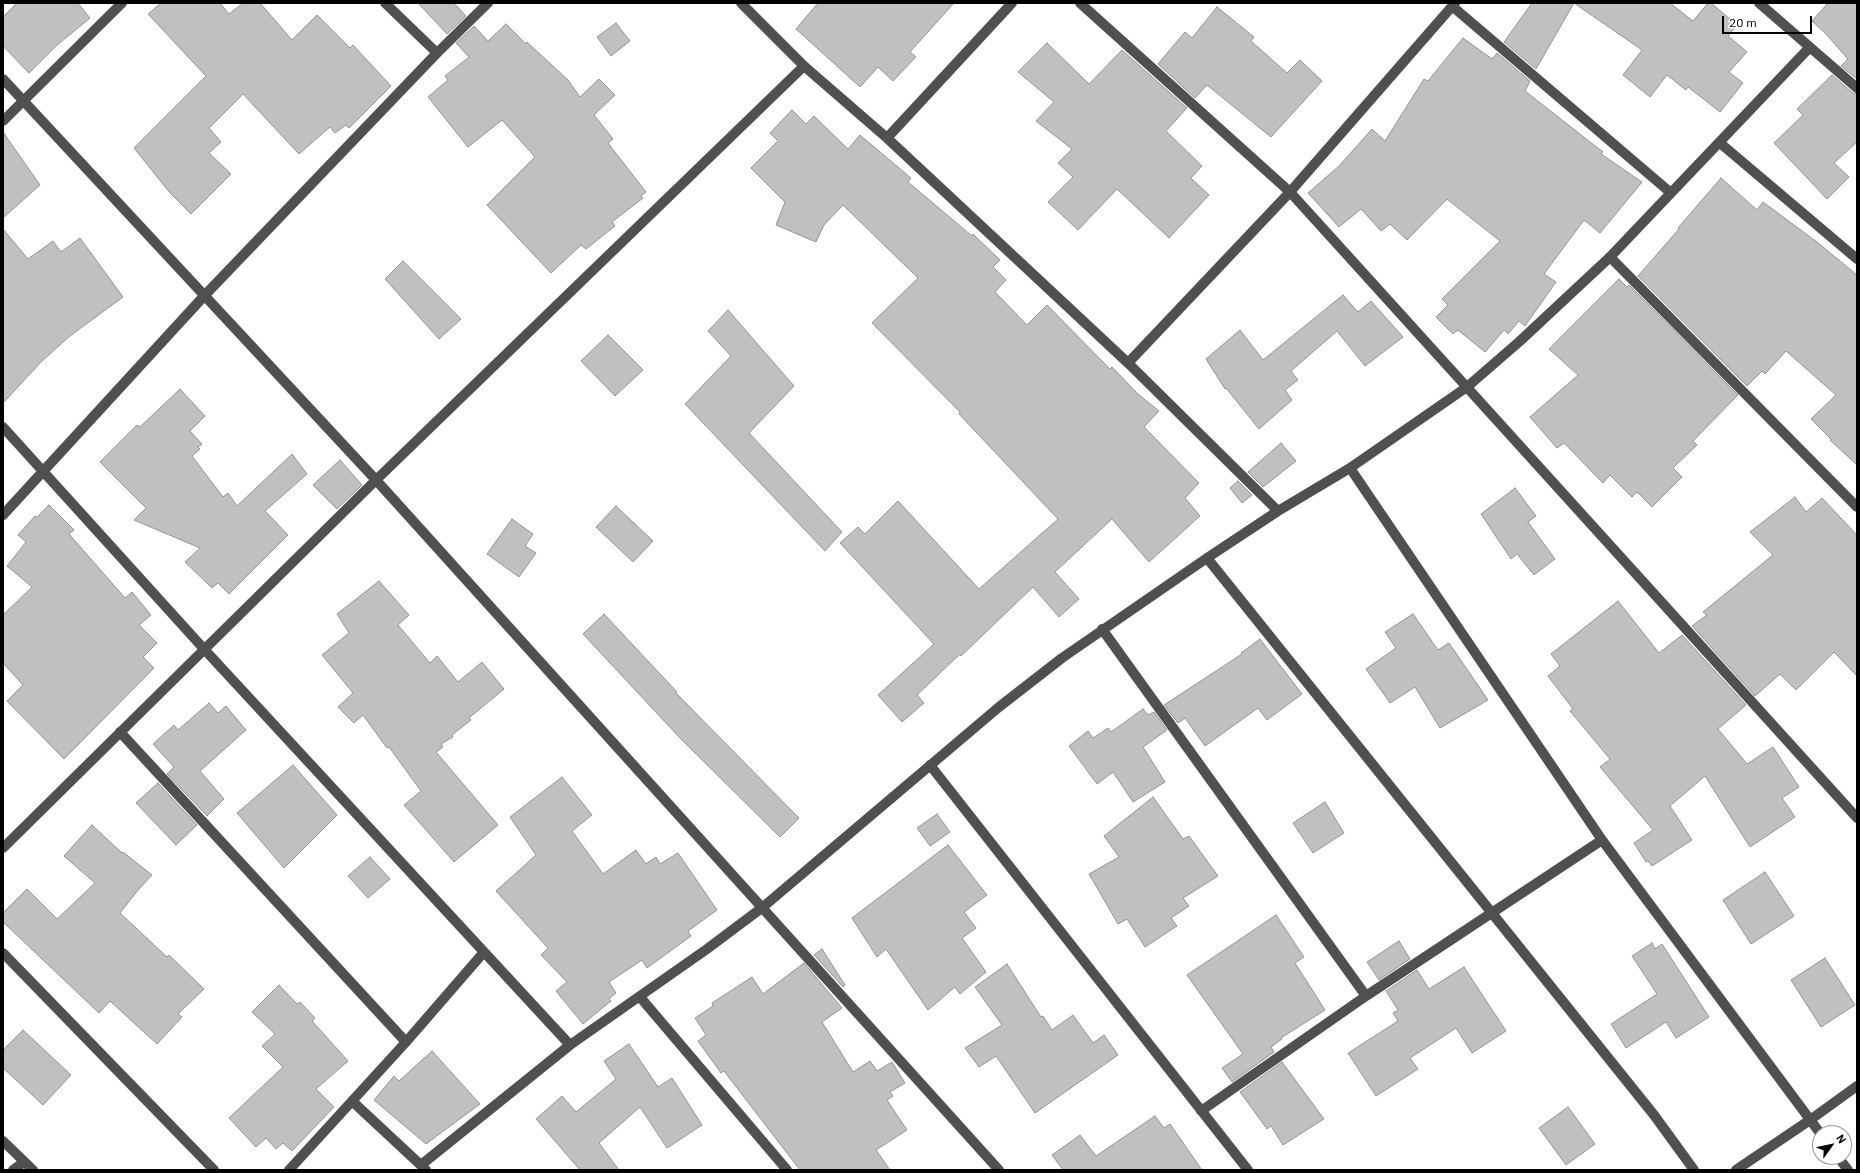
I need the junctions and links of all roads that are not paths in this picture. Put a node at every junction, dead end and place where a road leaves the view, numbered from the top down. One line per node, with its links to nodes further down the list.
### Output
1 (122, 3): 14 (street)
2 (386, 3): 10 (street)
3 (488, 3): 10 (street)
4 (740, 3): 11 (street)
5 (1012, 3): 16 (street)
6 (1080, 3): 18 (street)
7 (1759, 3): 9 (street)
8 (1453, 5): 18 (street); 19 (street)
9 (1810, 47): 13 (street); 17 (street)
10 (437, 53): 22 (street)
11 (804, 66): 16 (street); 28 (street)
12 (3, 79): 14 (street)
13 (1857, 88)
14 (23, 100): 15 (street); 22 (street)
15 (3, 121)
16 (887, 138): 23 (street)
17 (1720, 142): 19 (street); 21 (street)
18 (1290, 192): 23 (street); 24 (street)
19 (1671, 192): 20 (street)
20 (1610, 256): 24 (street); 29 (street)
21 (1856, 256)
22 (205, 295): 27 (street); 28 (street)
23 (1128, 363): 30 (street)
24 (1467, 387): 26 (street); 37 (street)
25 (3, 426): 27 (street)
26 (1350, 468): 30 (street); 38 (street)
27 (44, 472): 31 (street); 34 (street)
28 (376, 480): 34 (street); 40 (street)
29 (1857, 508)
30 (1278, 511): 32 (street)
31 (3, 515)
32 (1207, 558): 33 (street); 41 (street)
33 (1102, 629): 36 (street); 44 (street)
34 (204, 649): 35 (street); 42 (street)
35 (120, 732): 39 (street); 46 (street)
36 (930, 765): 40 (street); 50 (street)
37 (1857, 818)
38 (1602, 840): 41 (street); 51 (street)
39 (3, 848)
40 (763, 907): 45 (street); 61 (street)
41 (1491, 912): 44 (street); 63 (street)
42 (484, 952): 46 (street); 47 (street)
43 (3, 953): 58 (street)
44 (1366, 996): 50 (street)
45 (640, 997): 47 (street); 60 (street)
46 (406, 1042): 49 (street)
47 (570, 1045): 55 (street)
48 (1857, 1086): 51 (street)
49 (352, 1101): 55 (street); 59 (street)
50 (1201, 1111): 62 (street)
51 (1810, 1120): 52 (street); 64 (street)
52 (1814, 1125)
53 (3, 1141): 54 (street)
54 (24, 1162): 56 (street); 57 (street)
55 (424, 1168)
56 (13, 1170)
57 (33, 1170)
58 (214, 1170)
59 (289, 1170)
60 (788, 1170)
61 (999, 1170)
62 (1248, 1170)
63 (1694, 1170)
64 (1736, 1170)

